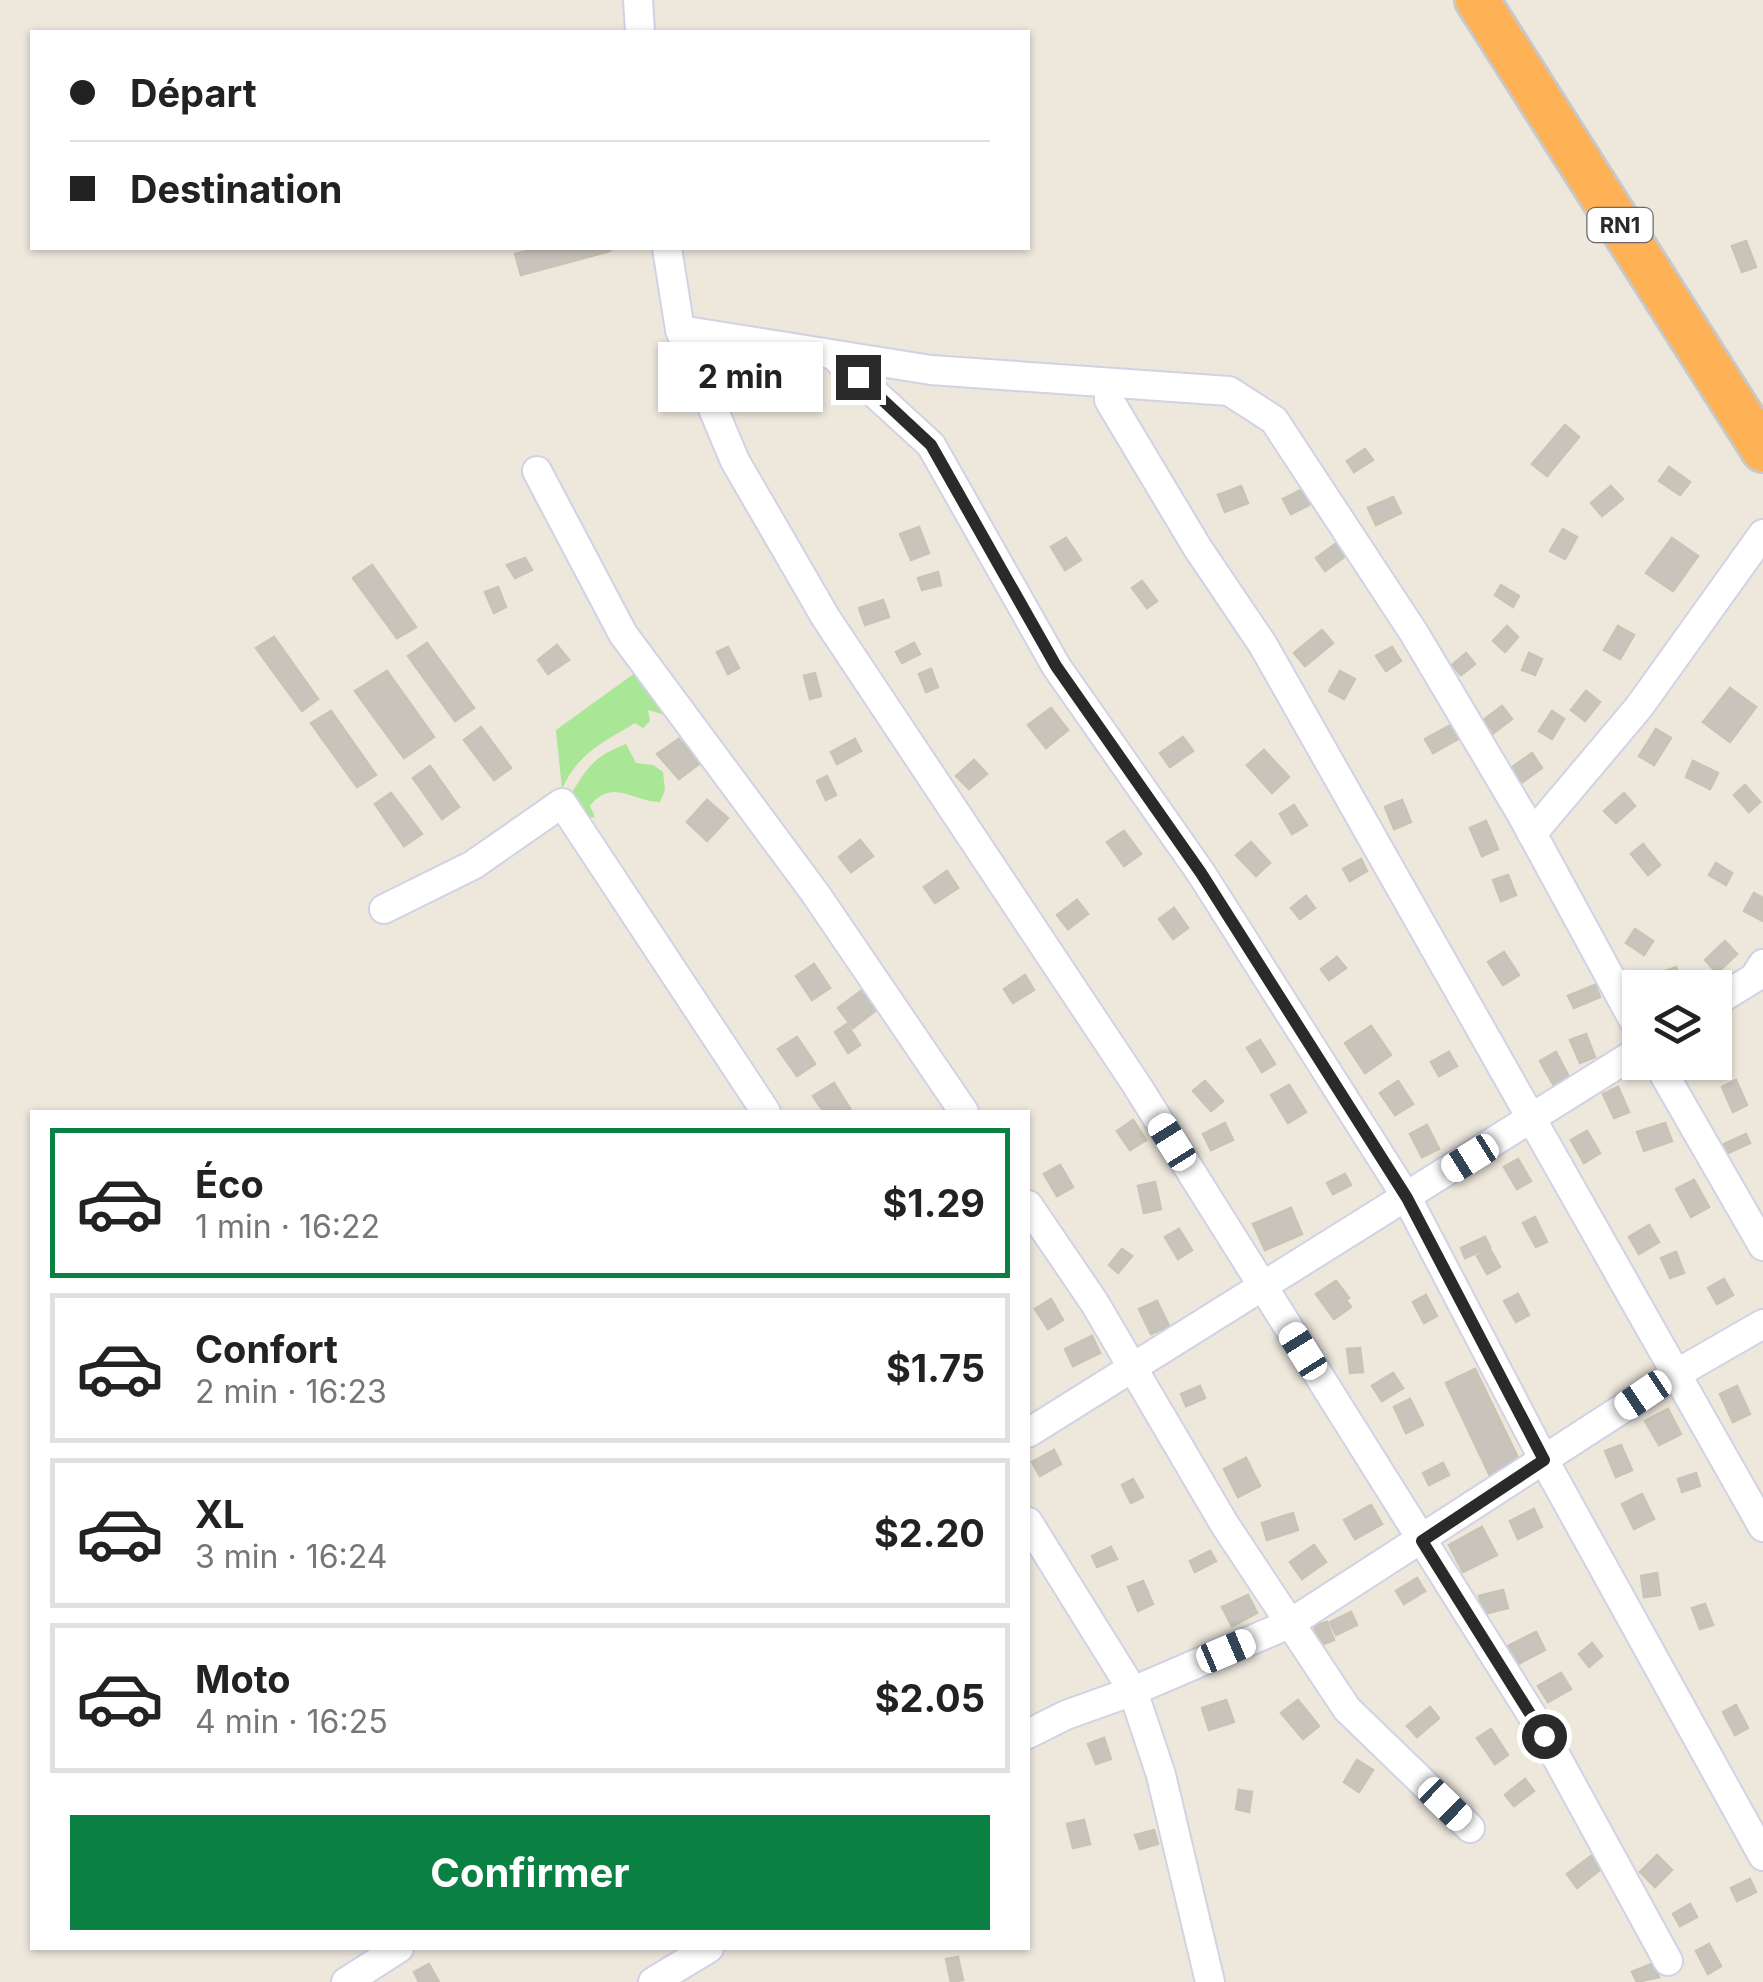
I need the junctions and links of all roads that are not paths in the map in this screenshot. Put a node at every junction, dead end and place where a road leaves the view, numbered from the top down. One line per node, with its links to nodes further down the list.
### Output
1 (638, 0): 3 (street)
2 (1478, 0): 8 (highway, RN1)
3 (640, 30)
4 (667, 250): 5 (street)
5 (680, 330): 6 (street); 24 (street)
6 (834, 354): 7 (street); 21 (street)
7 (1109, 383): 11 (street); 20 (street)
8 (1763, 450)
9 (537, 471): 19 (street)
10 (1763, 534): 11 (street)
11 (1532, 834): 15 (street)
12 (384, 909): 18 (street)
13 (1763, 964): 14 (street)
14 (1732, 992)
15 (1622, 999)
16 (1622, 1062): 20 (street)
17 (1667, 1080): 23 (street)
18 (765, 1110)
19 (963, 1110)
20 (1533, 1119): 21 (street); 27 (street)
21 (1407, 1198): 24 (street); 29 (street)
22 (1030, 1208): 26 (street)
23 (1763, 1246)
24 (1263, 1288): 26 (street); 32 (street)
25 (1763, 1324): 27 (street)
26 (1134, 1370): 28 (street); 34 (street)
27 (1676, 1374): 29 (street); 30 (street)
28 (1030, 1432)
29 (1544, 1460): 32 (street); 38 (street)
30 (1763, 1526)
31 (1030, 1530): 33 (street)
32 (1422, 1541): 34 (street); 41 (street)
33 (1038, 1562): 35 (street)
34 (1288, 1624): 35 (street); 37 (street)
35 (1133, 1691): 36 (street); 44 (street)
36 (1030, 1733)
37 (1470, 1828)
38 (1763, 1856)
39 (395, 1950): 42 (street)
40 (706, 1950): 43 (street)
41 (1668, 1961)
42 (346, 1982)
43 (653, 1982)
44 (1210, 1982)

